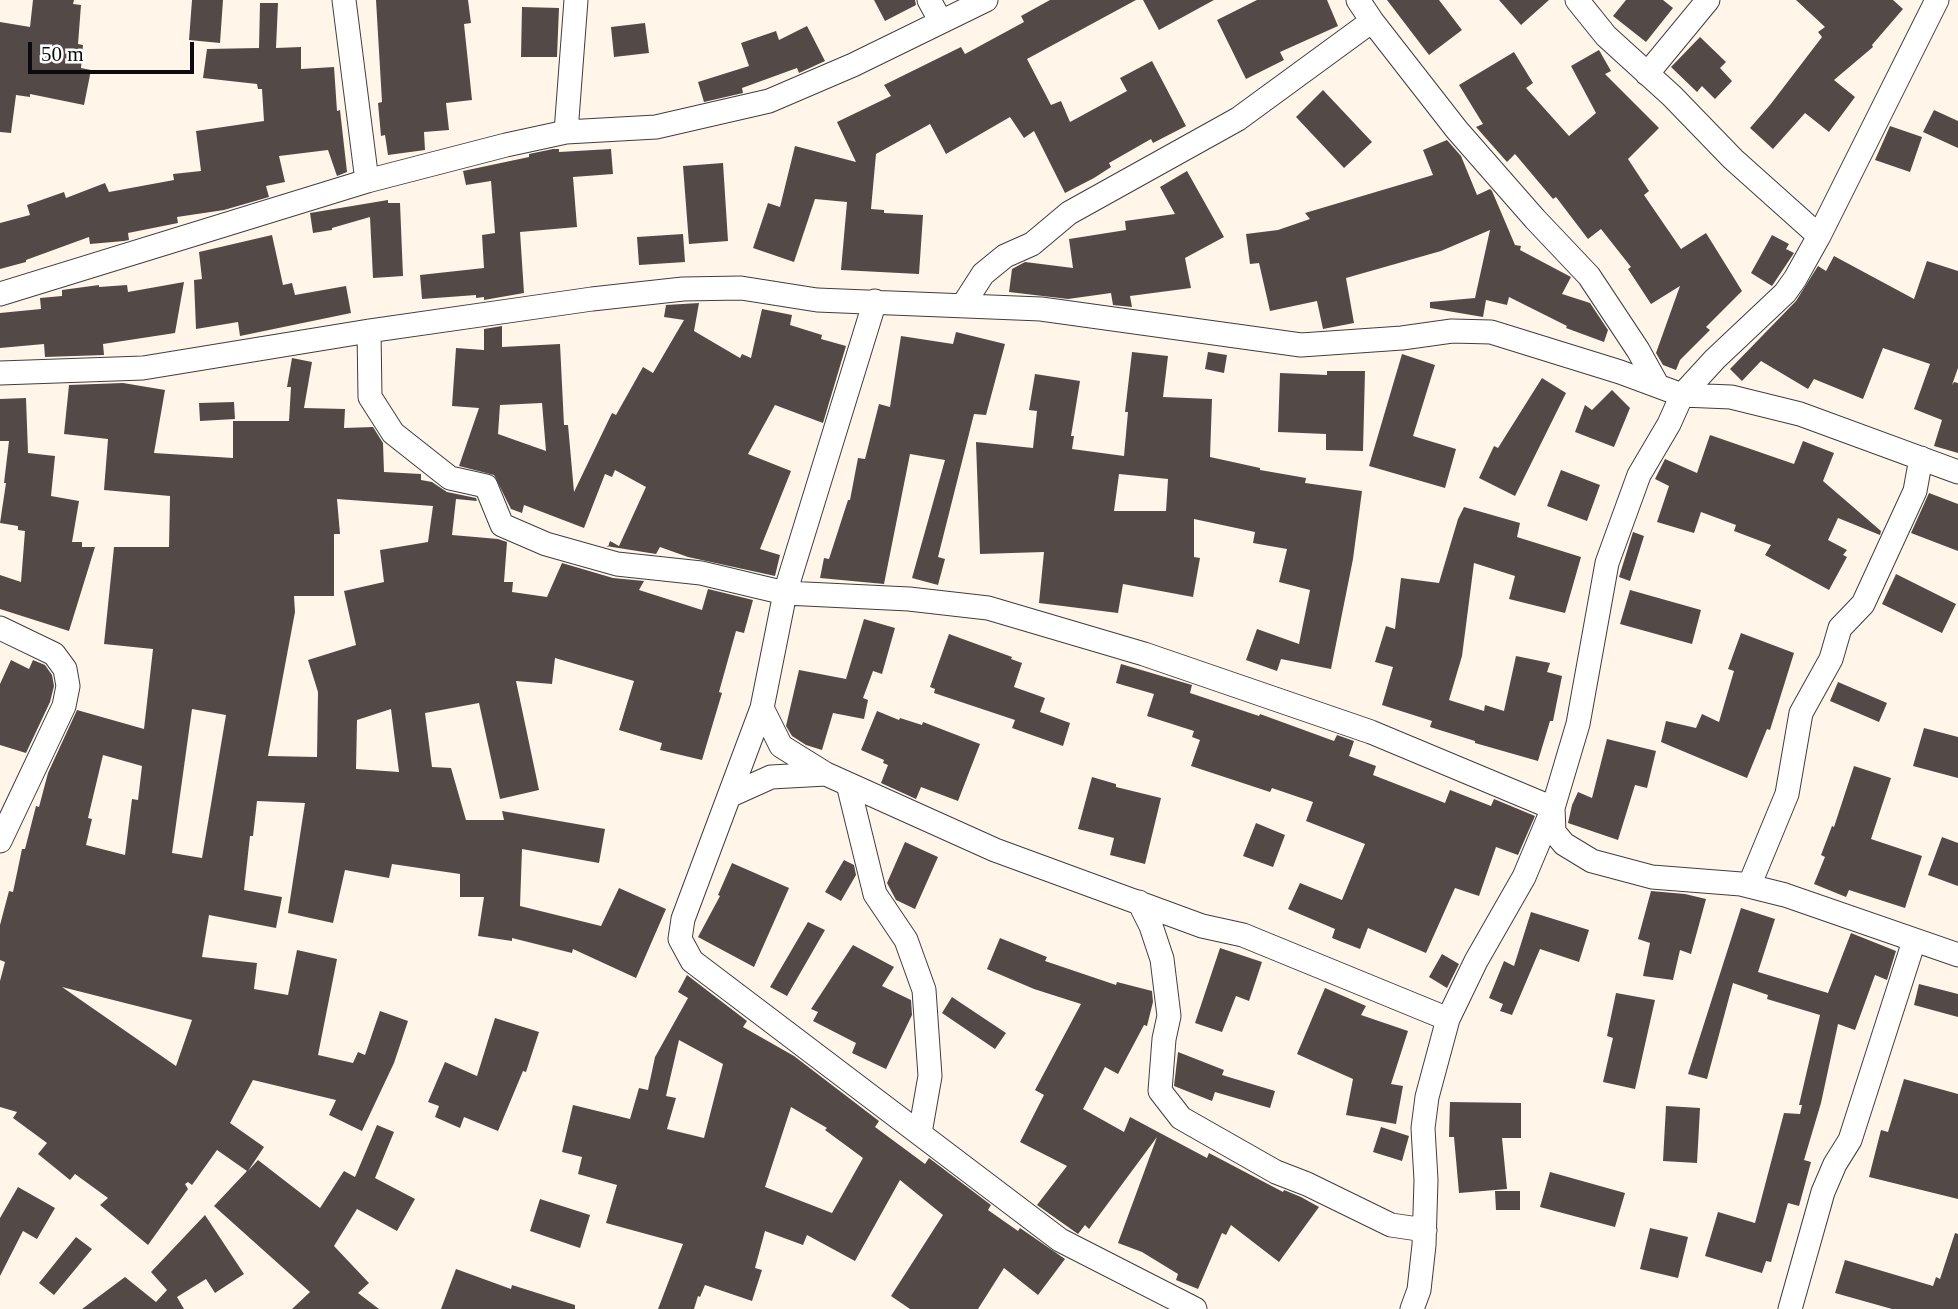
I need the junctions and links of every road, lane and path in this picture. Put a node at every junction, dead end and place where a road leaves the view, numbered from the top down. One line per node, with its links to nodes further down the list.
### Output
1 (344, 0): 13 (street)
2 (576, 0): 12 (street)
3 (929, 0): 9 (street)
4 (986, 0): 9 (street)
5 (1358, 0): 10 (street)
6 (1577, 0): 11 (street)
7 (1708, 0): 11 (street)
8 (1937, 0): 14 (street)
9 (941, 22): 12 (street)
10 (1372, 22): 17 (street); 20 (street)
11 (1647, 75): 14 (street)
12 (566, 132): 13 (street)
13 (367, 181): 15 (street)
14 (1819, 236): 21 (street)
15 (0, 294)
16 (875, 301): 17 (street); 18 (street); 24 (street)
17 (963, 305): 20 (street)
18 (369, 331): 19 (street); 24 (street)
19 (0, 373)
20 (1658, 386): 21 (street)
21 (1682, 395): 22 (street); 30 (street)
22 (1921, 458): 23 (street); 32 (street)
23 (1958, 472)
24 (785, 593): 26 (street); 30 (street)
25 (0, 628): 31 (street)
26 (762, 708): 27 (street); 29 (street)
27 (826, 774): 28 (street); 29 (street)
28 (848, 784): 33 (street); 37 (street)
29 (731, 795): 37 (street)
30 (1553, 808): 32 (street); 36 (street)
31 (0, 841)
32 (1749, 886): 34 (street)
33 (1139, 902): 36 (street); 38 (street)
34 (1914, 941): 35 (street); 41 (street)
35 (1958, 955)
36 (1448, 1019): 38 (street)
37 (920, 1133): 39 (street)
38 (1424, 1230): 40 (street)
39 (1188, 1307)
40 (1412, 1309)
41 (1790, 1309)

